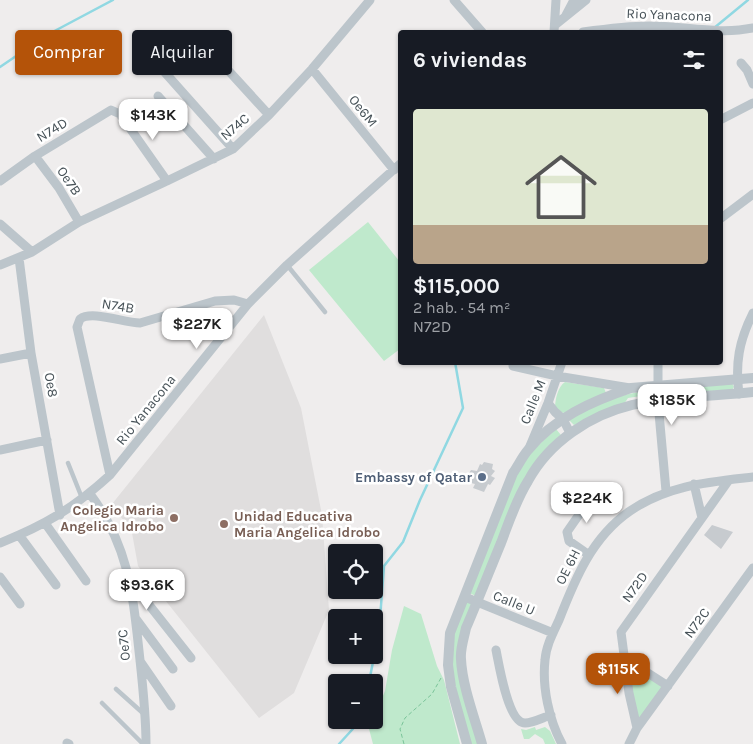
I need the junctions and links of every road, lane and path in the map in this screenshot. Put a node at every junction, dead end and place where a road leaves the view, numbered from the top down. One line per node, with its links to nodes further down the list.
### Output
1 (370, 0): 14 (street, N74C)
2 (454, 0): 9 (street)
3 (556, 0): 8 (street)
4 (574, 0): 6 (street)
5 (586, 0): 6 (street)
6 (565, 18): 8 (street)
7 (753, 28): 12 (street, Rio Yanacona)
8 (554, 29)
9 (480, 30)
10 (597, 30): 11 (street, Rio Yanacona)
11 (710, 30)
12 (723, 31)
13 (741, 63): 17 (street)
14 (312, 69): 20 (street, N74C); 25 (street, Oe6M)
15 (167, 75): 22 (street)
16 (232, 75): 20 (street)
17 (753, 84)
18 (158, 96): 24 (street)
19 (753, 103): 21 (street)
20 (269, 115): 22 (street, N74C)
21 (723, 118)
22 (233, 149): 24 (street, N74C)
23 (35, 156): 26 (street, N74D); 27 (street, N74D); 30 (street, Oe7B)
24 (214, 159): 27 (street, N74C)
25 (397, 167): 35 (street, Rio Yanacona)
26 (0, 181)
27 (168, 181): 30 (street, N74C)
28 (753, 194): 29 (street)
29 (723, 217)
30 (79, 222): 32 (street, N74C)
31 (0, 224): 32 (street)
32 (32, 252): 33 (street, N74C)
33 (19, 258): 34 (street, N74C); 39 (street, Oe8)
34 (0, 265)
35 (287, 265): 36 (street, Rio Yanacona); 37 (lane)
36 (248, 304): 59 (street, Rio Yanacona); 59 (street, N74B)
37 (325, 312)
38 (753, 313): 46 (street)
39 (31, 353): 40 (street); 55 (street, Oe8)
40 (0, 359)
41 (561, 365): 44 (street, Calle M)
42 (658, 365): 47 (street)
43 (513, 366): 44 (street)
44 (558, 376): 48 (street); 52 (street, Calle M)
45 (753, 378): 46 (street)
46 (737, 379): 47 (street); 50 (street)
47 (657, 387): 48 (street); 51 (street)
48 (631, 388): 53 (street)
49 (753, 392): 50 (street)
50 (739, 394): 51 (street)
51 (658, 402): 54 (street); 64 (street)
52 (548, 403): 53 (street); 57 (street, Calle M)
53 (563, 419): 54 (street); 57 (street)
54 (570, 433): 78 (street)
55 (47, 440): 56 (street); 66 (street, Oe8)
56 (0, 450)
57 (528, 451): 77 (street)
58 (68, 463): 65 (lane)
59 (110, 475): 65 (street, Rio Yanacona)
60 (753, 477): 61 (street, OE 6H)
61 (729, 480): 62 (street, OE 6H); 67 (street, N72D)
62 (694, 484): 64 (street, OE 6H); 67 (street)
63 (600, 491): 71 (street)
64 (666, 491): 71 (street, OE 6H)
65 (86, 497): 66 (street, Rio Yanacona); 74 (street, Oe7C)
66 (60, 515): 68 (street, Rio Yanacona)
67 (702, 518): 83 (street, N72D)
68 (45, 523): 69 (street, Rio Yanacona); 75 (street)
69 (19, 535): 70 (street, Rio Yanacona); 76 (street)
70 (0, 543)
71 (589, 555): 81 (street, OE 6H)
72 (753, 568): 88 (street, N72C)
73 (0, 577): 79 (street)
74 (130, 580): 80 (street, Oe7C); 84 (street)
75 (86, 581)
76 (56, 585)
77 (465, 597): 78 (street, Calle U); 86 (street)
78 (477, 602): 81 (street, Calle U); 98 (street)
79 (20, 604)
80 (136, 618): 85 (street, Oe7C); 87 (street)
81 (553, 634): 92 (street, OE 6H)
82 (496, 650): 92 (street)
83 (624, 656): 88 (street); 94 (street, N72D)
84 (191, 658)
85 (140, 660): 91 (street); 93 (street, Oe7C)
86 (448, 665): 96 (path); 97 (street)
87 (174, 669)
88 (668, 686): 94 (street, N72C)
89 (116, 689): 93 (lane)
90 (102, 703): 95 (lane)
91 (171, 706)
92 (551, 715): 99 (street, OE 6H)
93 (146, 716): 95 (street, Oe7C)
94 (637, 728): 100 (street, N72C)
95 (144, 744)
96 (404, 744)
97 (467, 744)
98 (482, 744)
99 (562, 744)
100 (628, 744)

